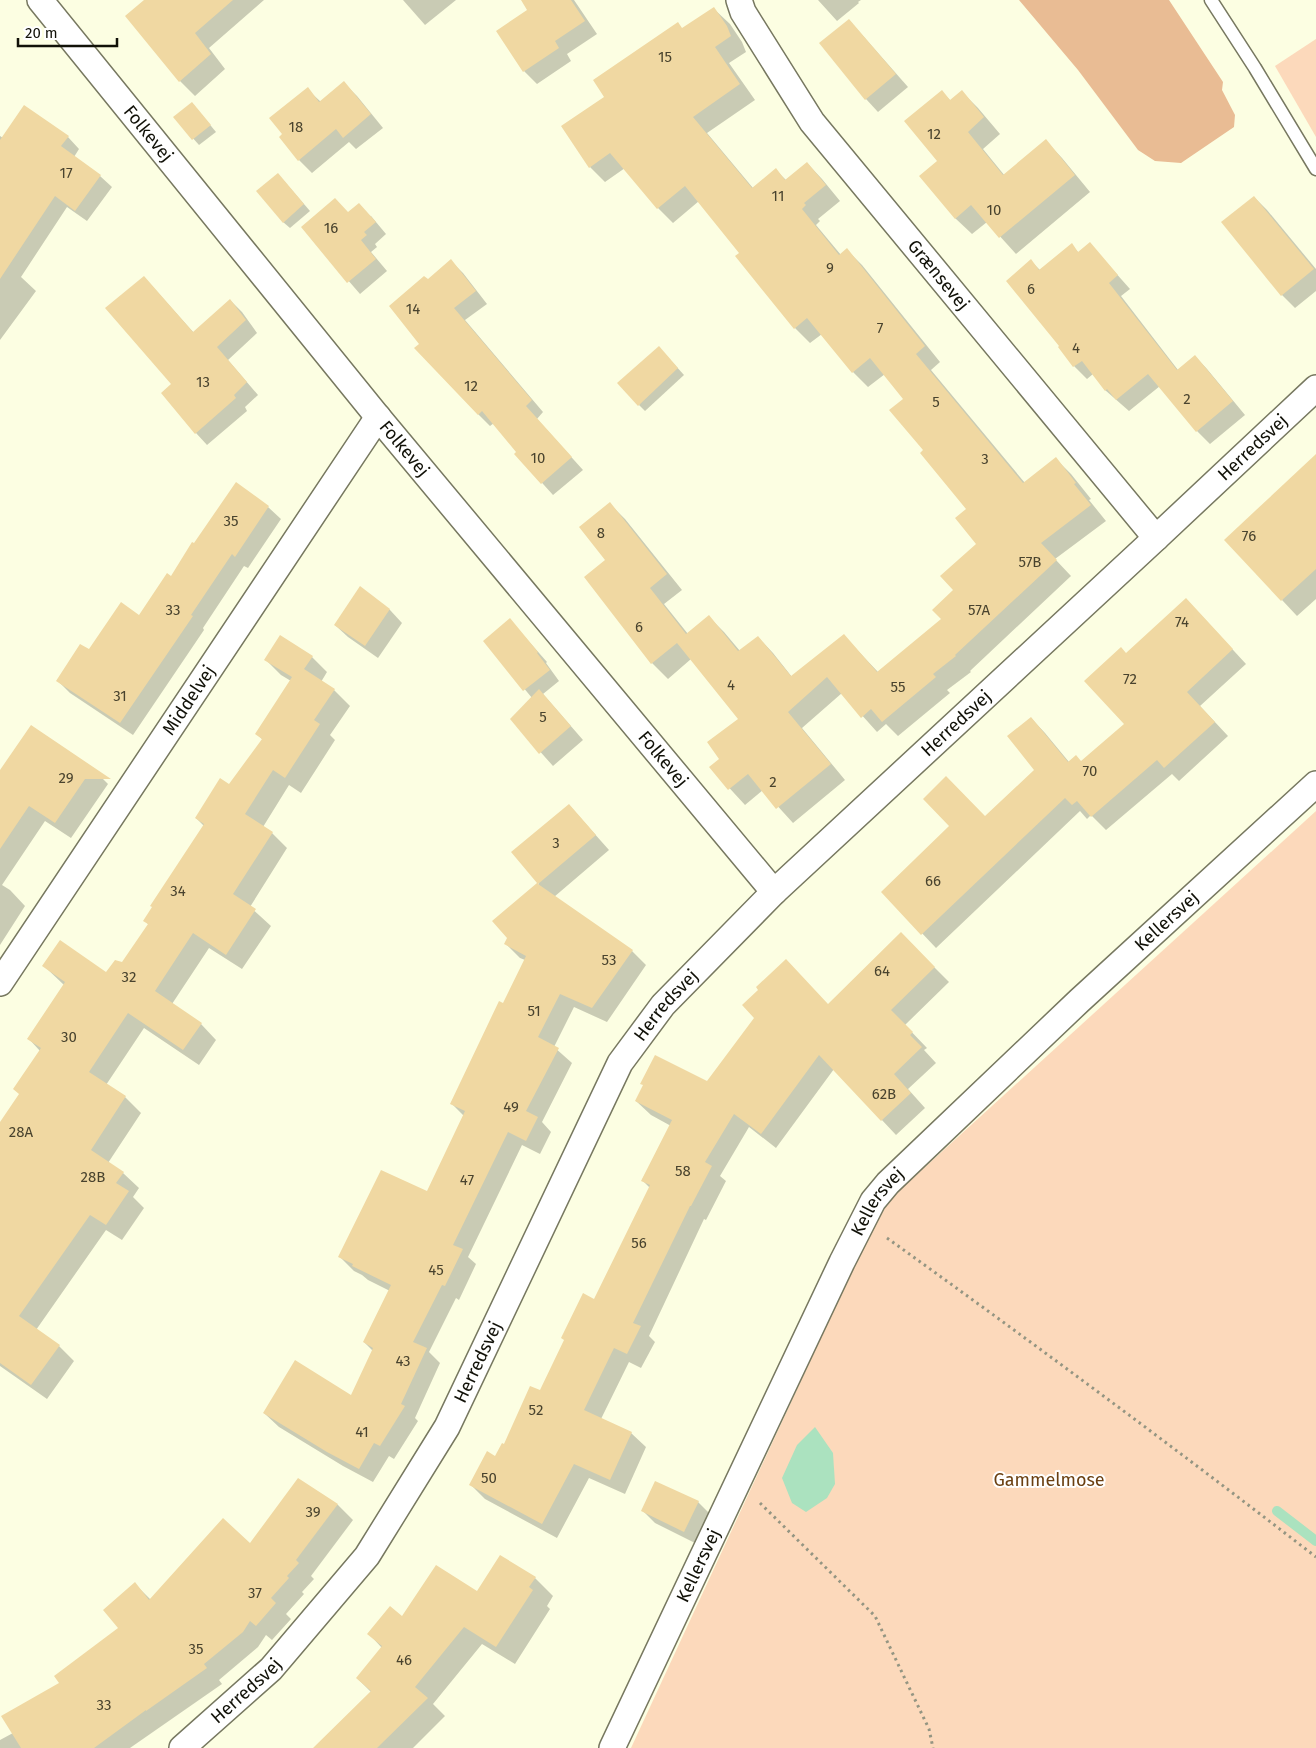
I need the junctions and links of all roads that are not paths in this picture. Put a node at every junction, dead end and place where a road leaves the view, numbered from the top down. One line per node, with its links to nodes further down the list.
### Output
1 (40, 0): 6 (street, Folkevej)
2 (739, 0): 7 (street, Grænsevej)
3 (1212, 0): 4 (lane)
4 (1316, 169)
5 (1316, 388): 7 (street, Herredsvej)
6 (378, 417): 9 (street, Folkevej); 10 (street, Middelvej)
7 (1156, 538): 9 (street, Herredsvej)
8 (1316, 784): 12 (street, Kellersvej)
9 (774, 892): 11 (street, Herredsvej)
10 (0, 983)
11 (182, 1748)
12 (612, 1748)

